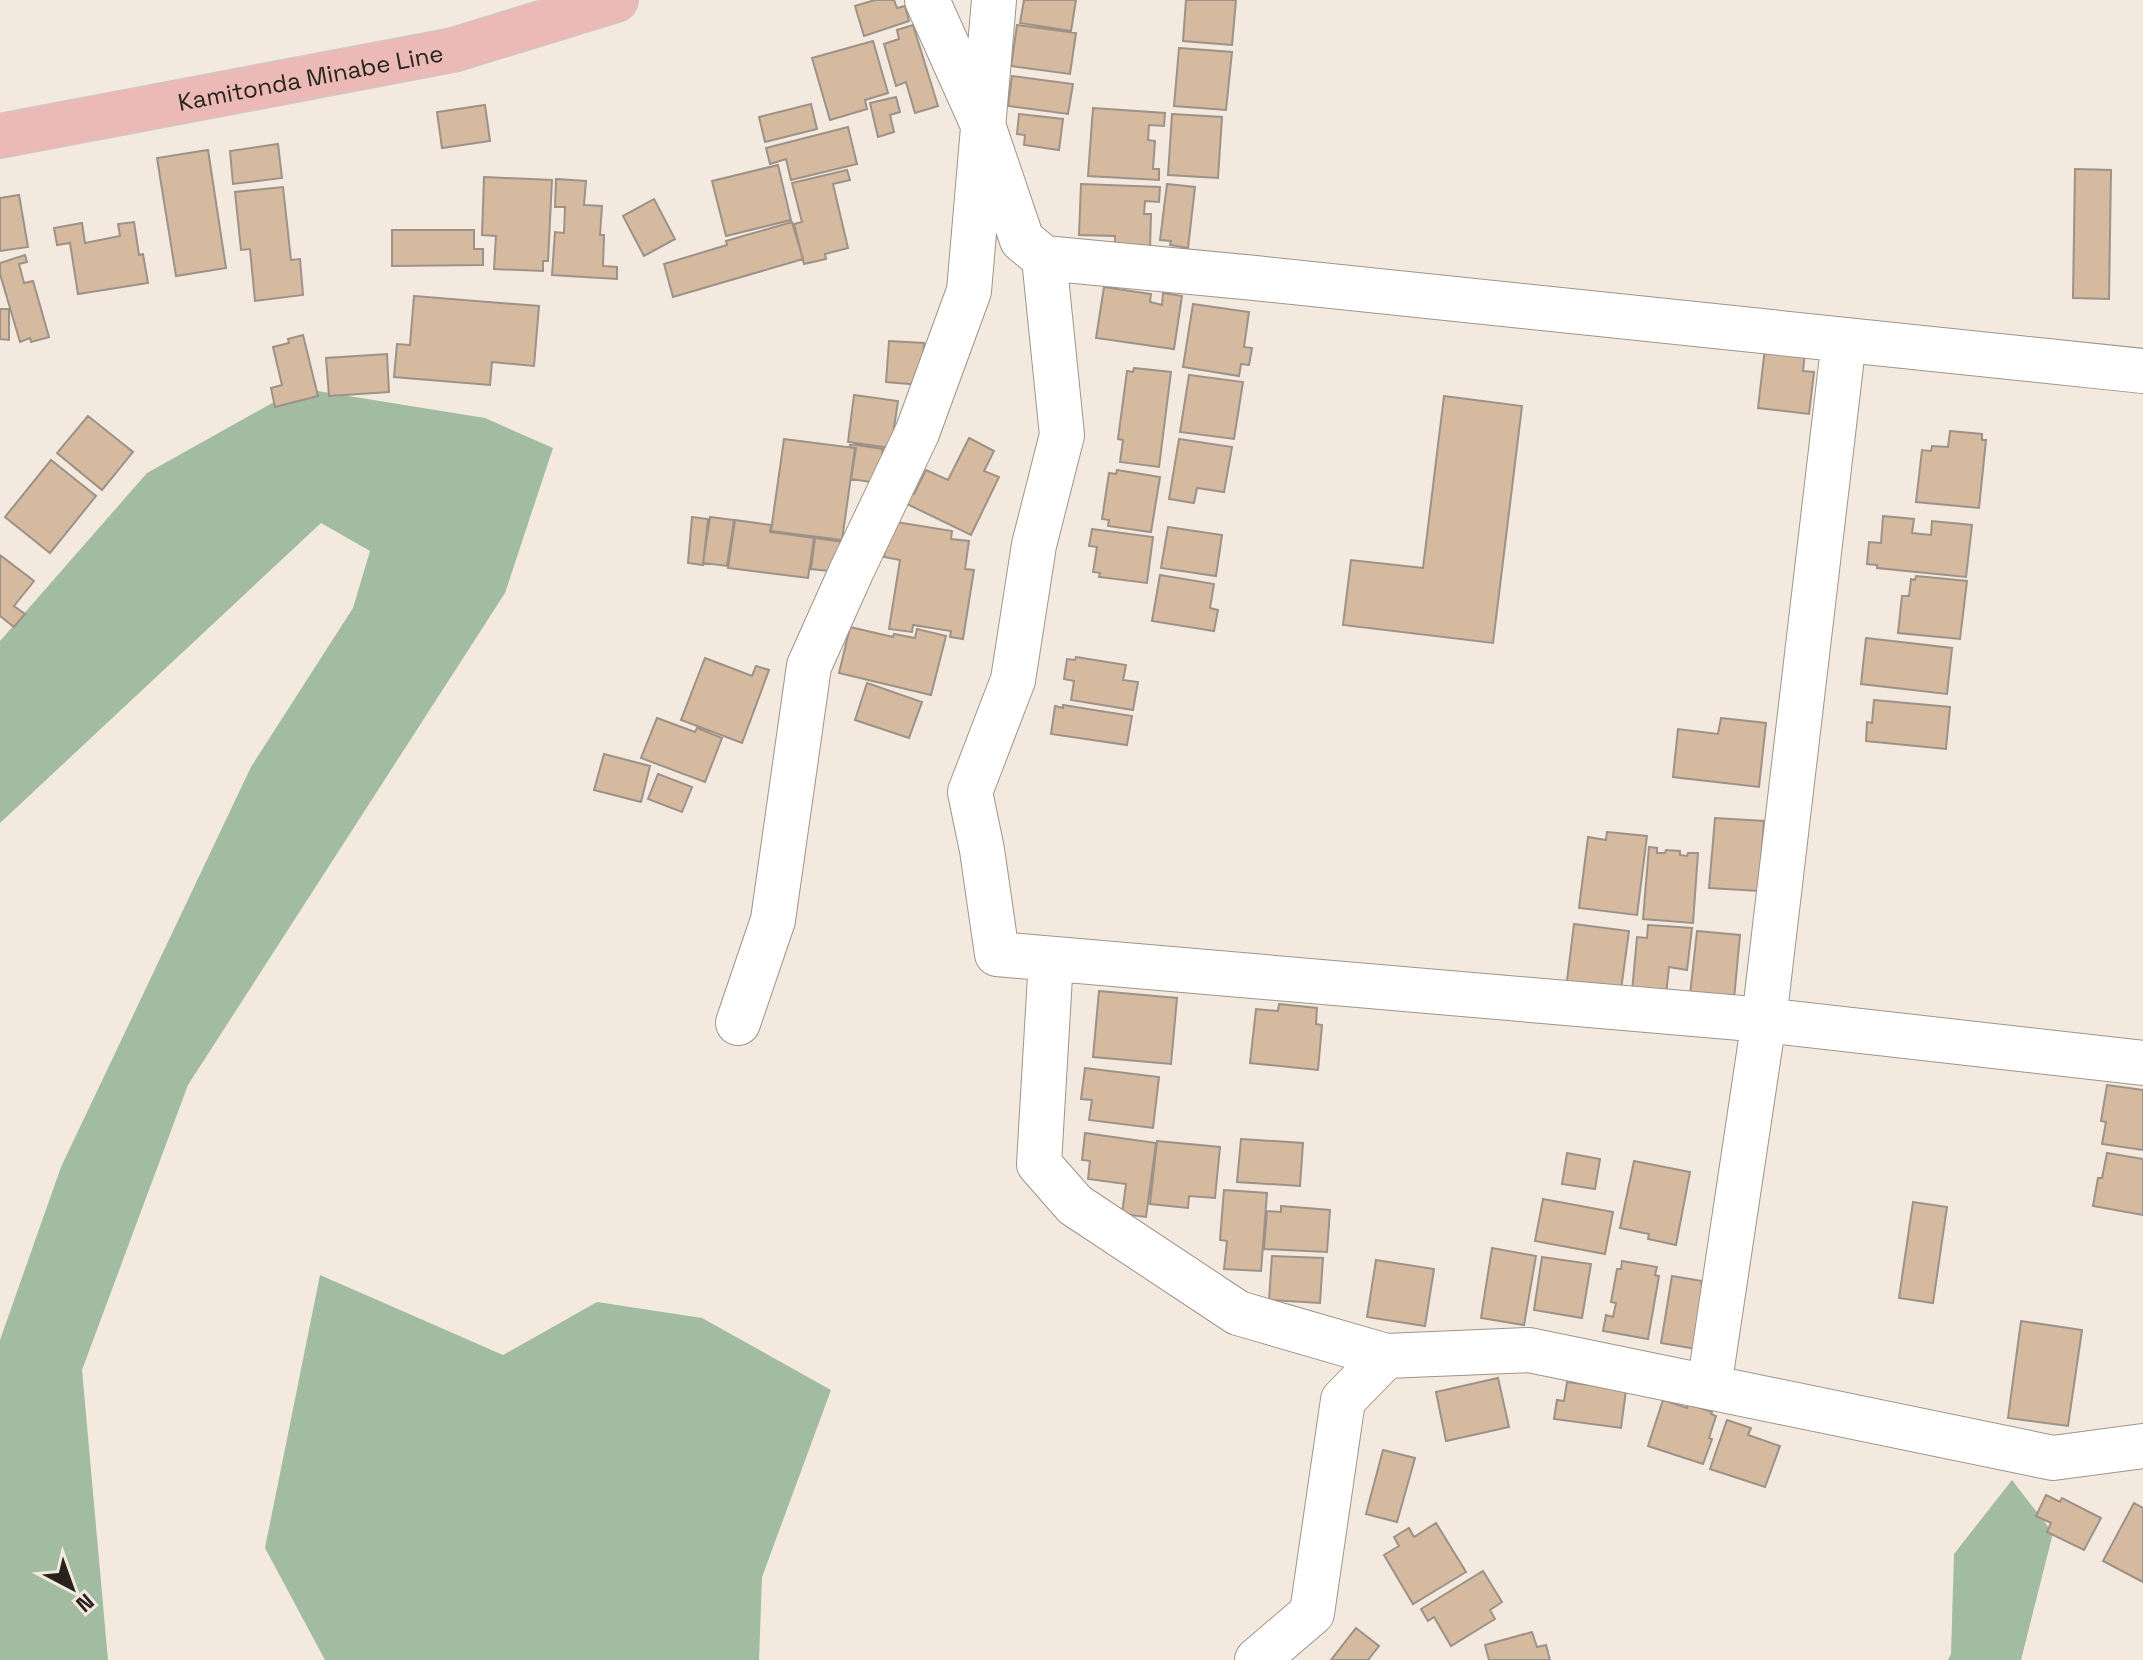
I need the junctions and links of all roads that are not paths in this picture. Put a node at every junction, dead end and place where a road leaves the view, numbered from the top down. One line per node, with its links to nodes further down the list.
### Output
1 (616, 0): 5 (main road, Kamitonda Minabe Line)
2 (927, 0): 4 (street)
3 (994, 0): 4 (street)
4 (983, 125): 6 (street); 11 (street)
5 (0, 136)
6 (1044, 258): 7 (street); 9 (street)
7 (1844, 340): 8 (street); 10 (street)
8 (2143, 371)
9 (1051, 959): 10 (street); 13 (street)
10 (1764, 1020): 12 (street); 14 (street)
11 (738, 1023)
12 (2143, 1063)
13 (1386, 1356): 14 (street); 16 (street)
14 (1709, 1387): 15 (street)
15 (2143, 1446)
16 (1257, 1660)

